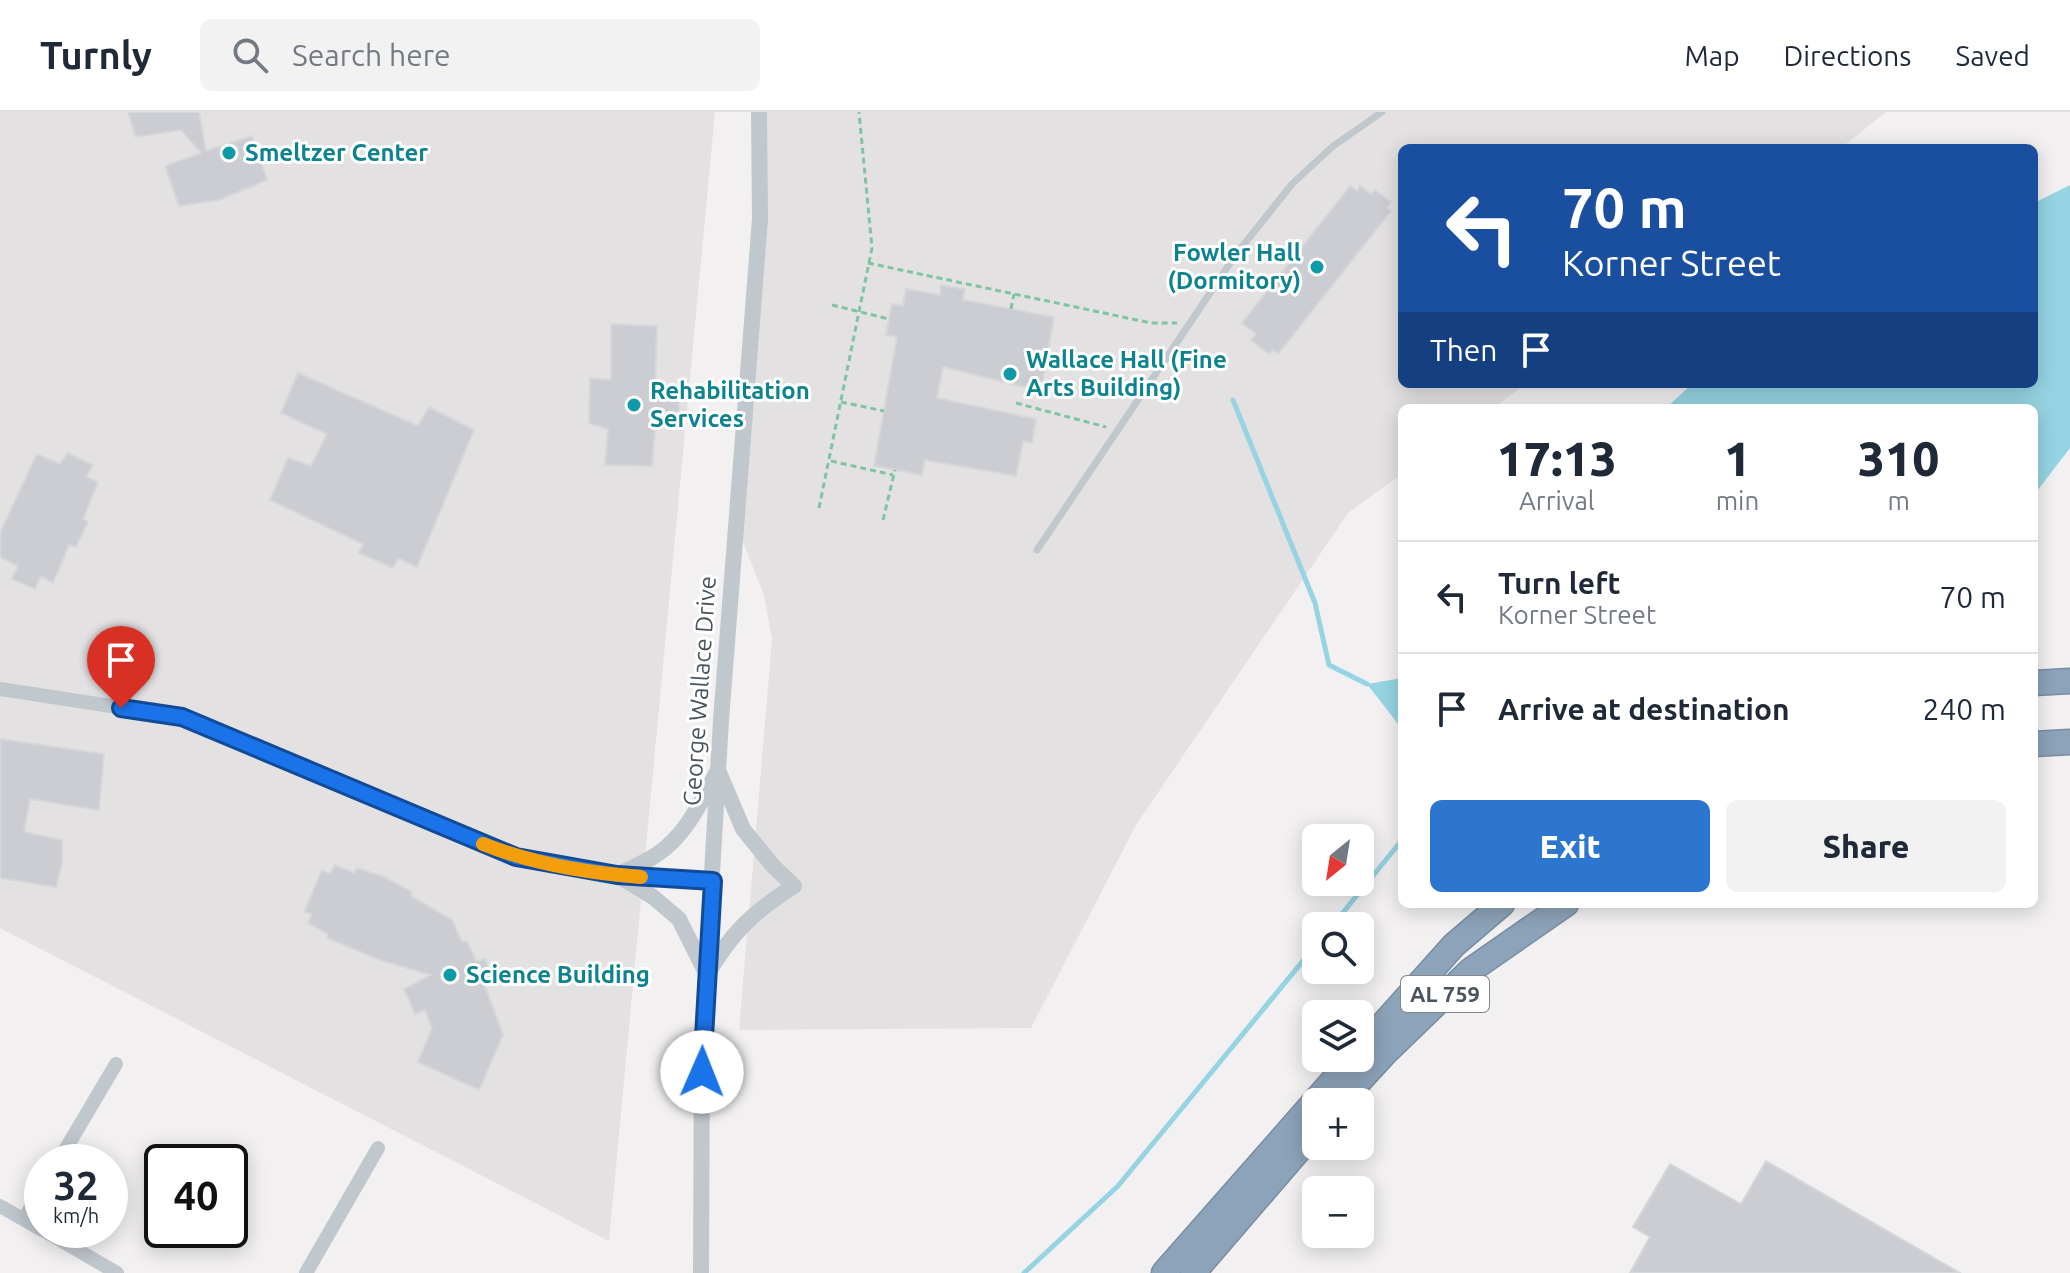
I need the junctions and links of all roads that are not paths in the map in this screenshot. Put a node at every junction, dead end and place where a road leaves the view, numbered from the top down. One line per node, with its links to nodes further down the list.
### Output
1 (759, 112): 9 (street, George Wallace Drive)
2 (1382, 112): 3 (lane)
3 (1037, 550)
4 (2070, 681): 5 (highway)
5 (2038, 683)
6 (0, 689): 10 (street)
7 (2070, 742): 8 (highway)
8 (2038, 744)
9 (718, 770): 10 (street); 11 (street, George Wallace Drive); 14 (street)
10 (617, 875): 11 (street); 14 (street)
11 (713, 881): 14 (street, George Wallace Drive)
12 (1497, 908): 15 (highway, AL 759)
13 (1560, 908): 18 (highway, AL 759)
14 (707, 975): 27 (street, George Wallace Drive)
15 (1374, 1034)
16 (116, 1064): 19 (street)
17 (1341, 1072): 28 (highway)
18 (1353, 1088)
19 (69, 1144)
20 (1302, 1146): 29 (highway)
21 (378, 1148): 26 (street)
22 (0, 1206): 23 (street)
23 (24, 1219)
24 (73, 1248): 25 (street)
25 (117, 1273)
26 (306, 1273)
27 (701, 1273)
28 (1164, 1273)
29 (1193, 1273)

